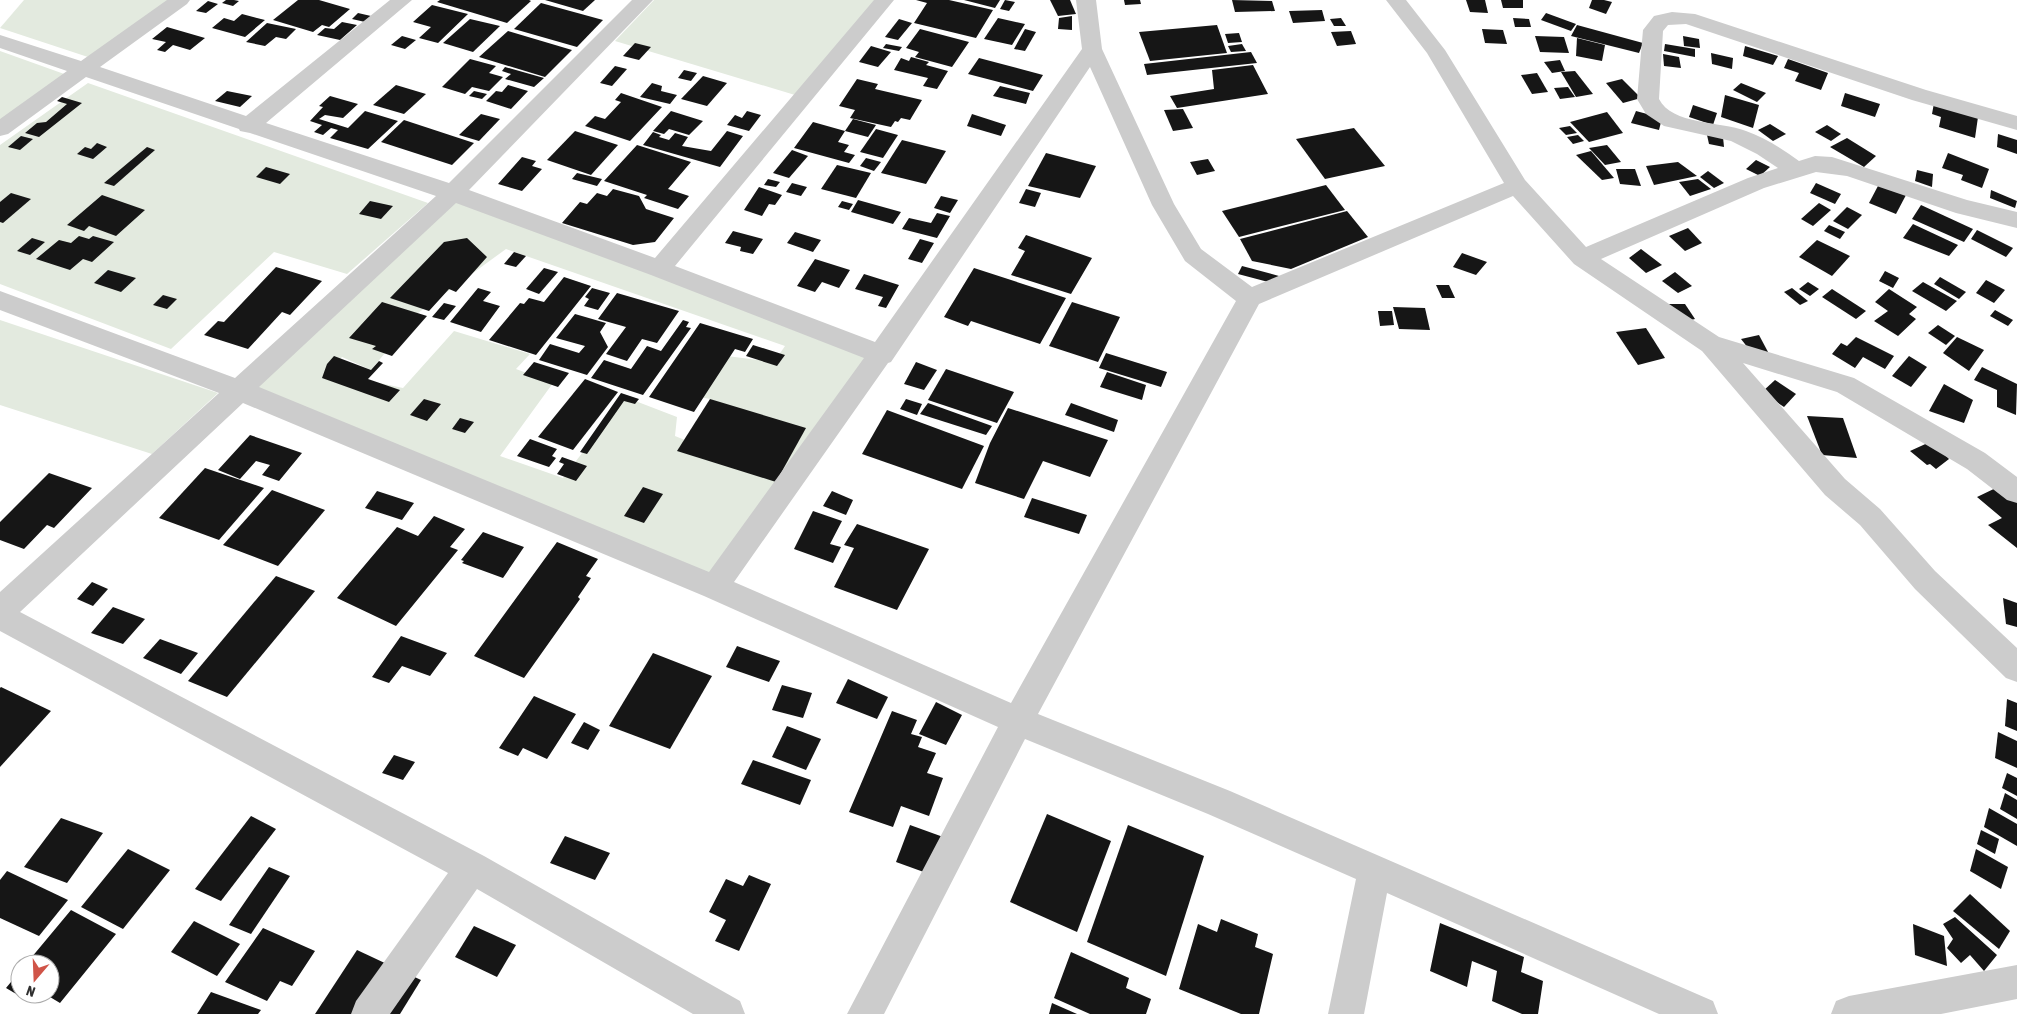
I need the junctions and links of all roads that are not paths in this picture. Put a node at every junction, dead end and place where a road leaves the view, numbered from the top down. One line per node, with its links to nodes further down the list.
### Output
1 (180, 0): 10 (street)
2 (402, 0): 12 (street)
3 (643, 0): 16 (street)
4 (884, 0): 19 (street)
5 (1086, 0): 9 (street)
6 (1396, 0): 15 (street)
7 (1689, 9): 11 (street); 14 (street)
8 (0, 40): 10 (street)
9 (1092, 48): 20 (street); 23 (street)
10 (84, 70): 12 (street); 13 (street)
11 (2017, 123)
12 (248, 126): 16 (street)
13 (0, 129)
14 (1796, 170): 17 (street); 18 (street)
15 (1517, 186): 18 (street); 20 (street)
16 (453, 194): 19 (street); 24 (street)
17 (2017, 220)
18 (1582, 258): 22 (street)
19 (659, 269): 23 (street)
20 (1250, 298): 30 (street)
21 (0, 300): 24 (street)
22 (1711, 344): 25 (street); 29 (street)
23 (882, 355): 26 (street)
24 (239, 390): 26 (street); 27 (street)
25 (2017, 492)
26 (714, 587): 30 (street)
27 (0, 611)
28 (0, 616): 31 (street)
29 (2017, 668)
30 (1018, 720): 32 (street); 36 (street)
31 (472, 868): 34 (street); 35 (street)
32 (1374, 871): 37 (street); 38 (street)
33 (2017, 982): 39 (street)
34 (369, 1014)
35 (727, 1014)
36 (865, 1014)
37 (1346, 1014)
38 (1700, 1014)
39 (1849, 1014)

